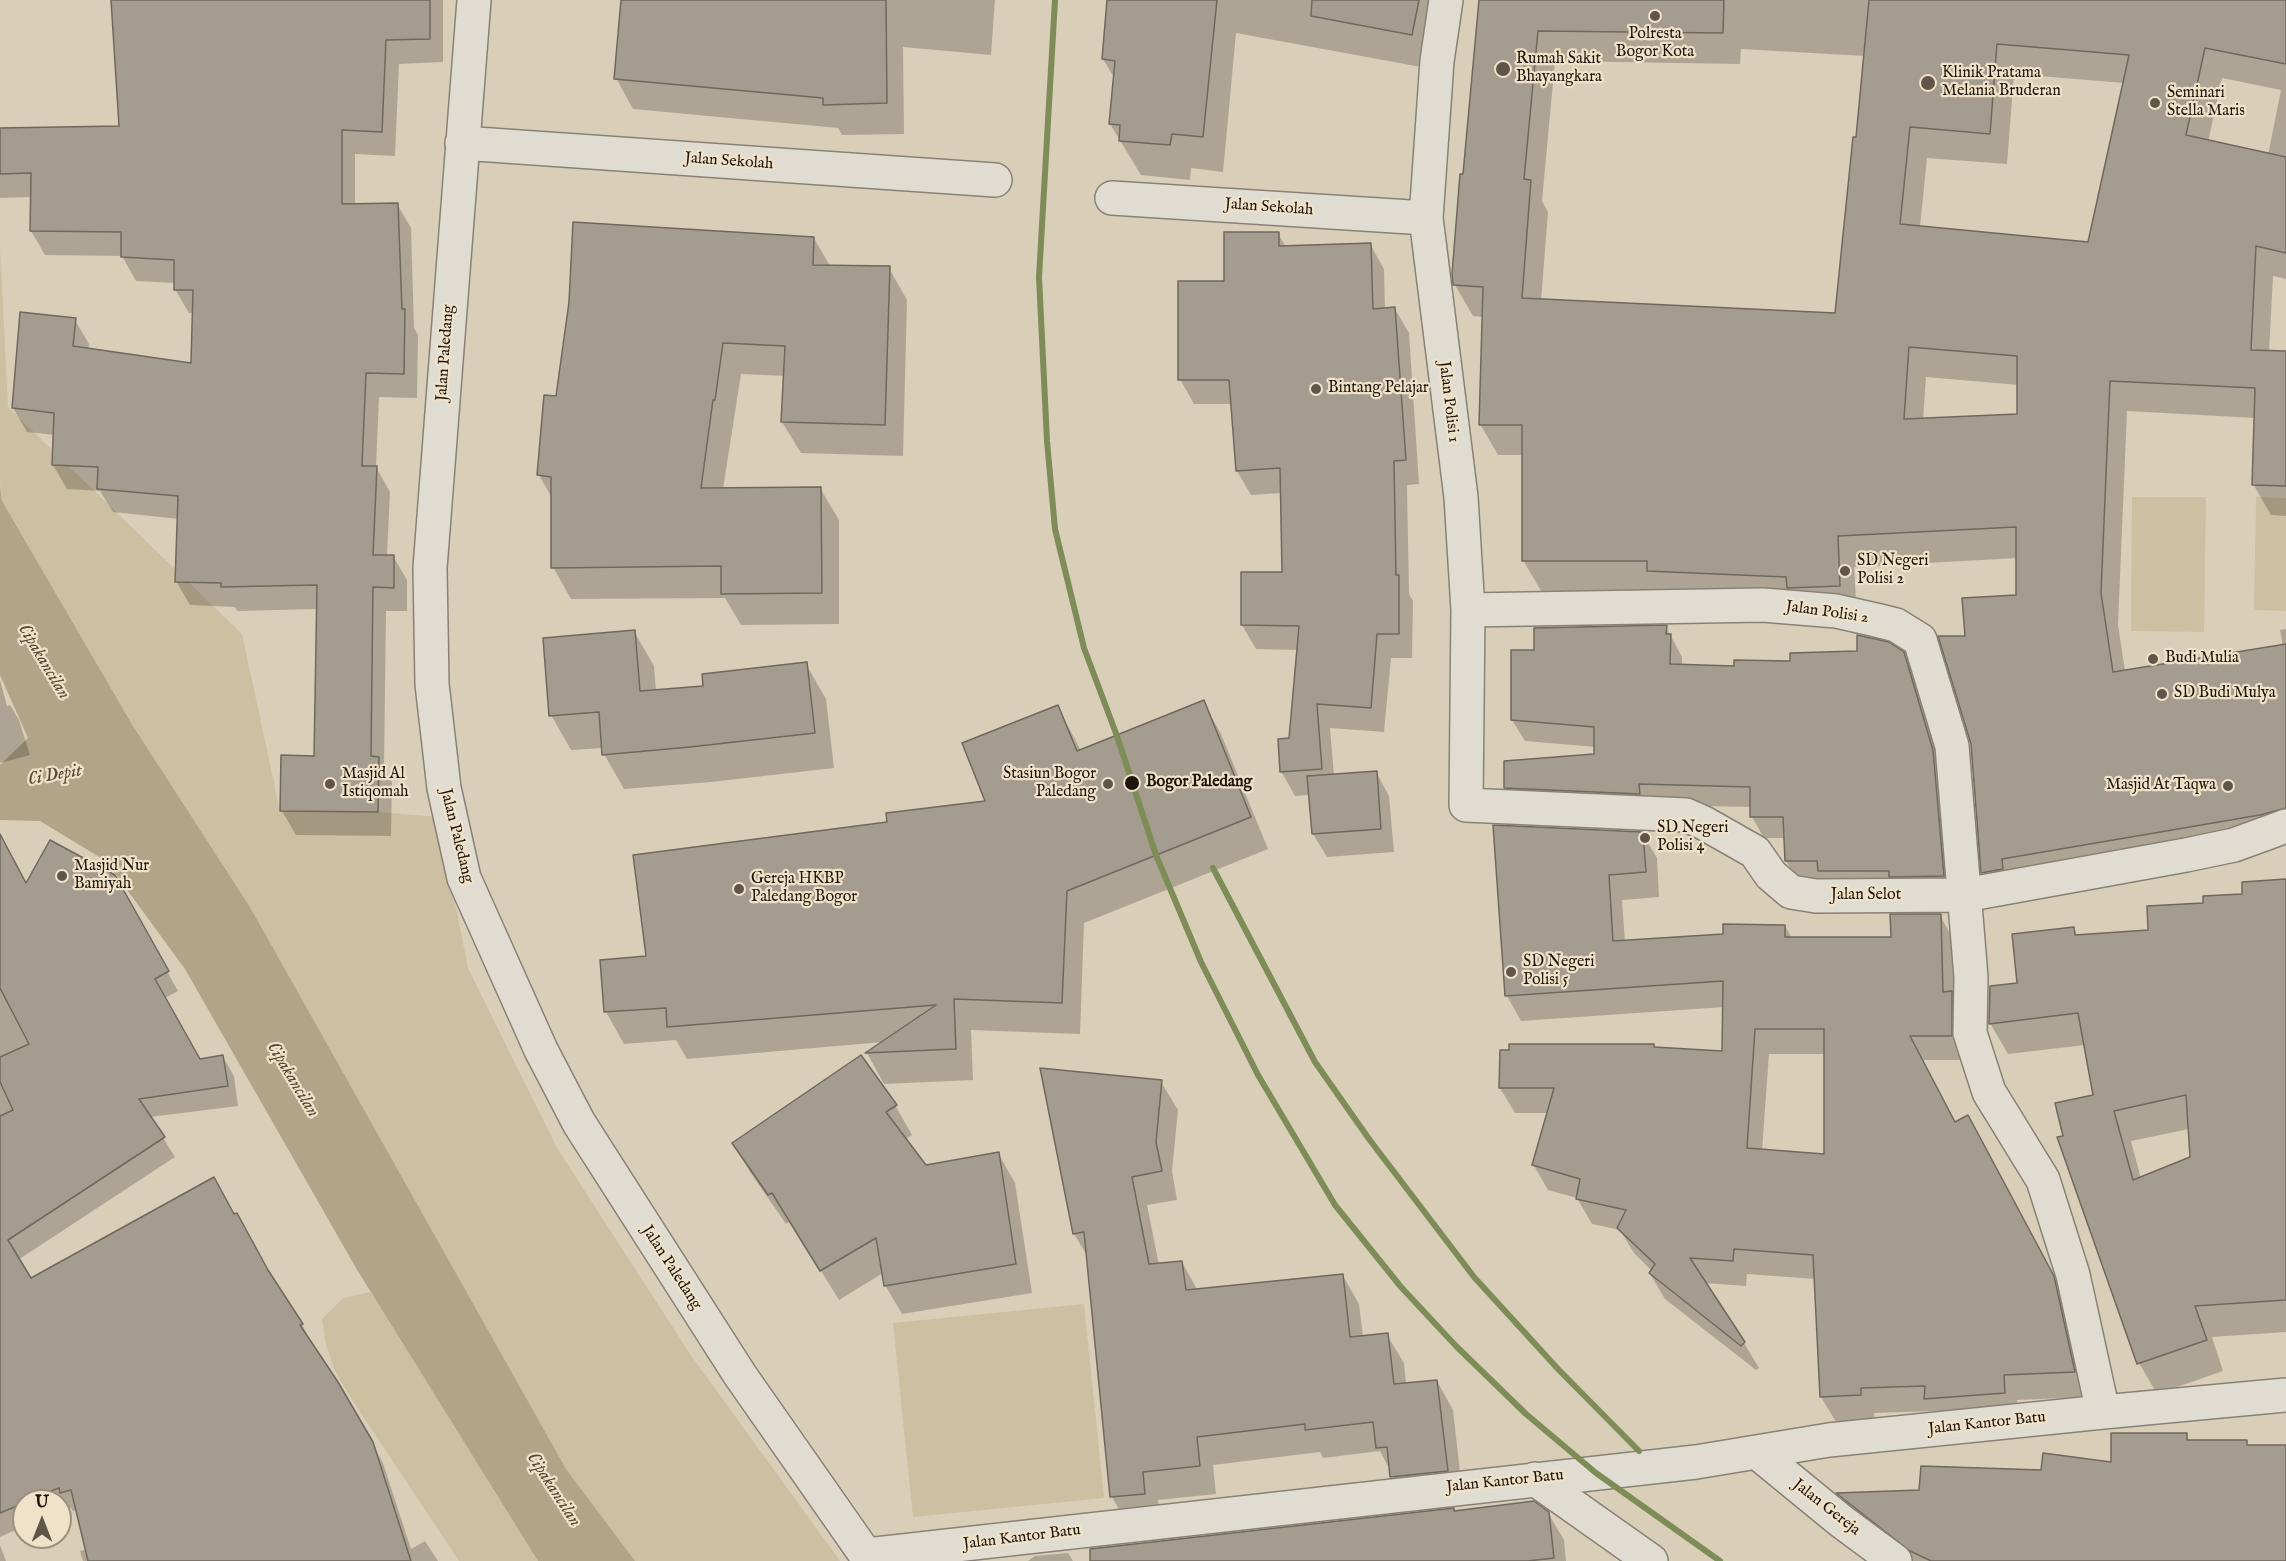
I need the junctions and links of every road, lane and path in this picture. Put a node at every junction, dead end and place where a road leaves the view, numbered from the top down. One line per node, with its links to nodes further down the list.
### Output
1 (474, 0): 3 (street, Jalan Paledang)
2 (1446, 0): 6 (street, Jalan Polisi 1)
3 (462, 143): 4 (street, Jalan Sekolah); 15 (street, Jalan Paledang)
4 (995, 180)
5 (1112, 198): 6 (street, Jalan Sekolah)
6 (1425, 218): 7 (street, Jalan Polisi 1)
7 (1468, 610): 8 (street, Jalan Polisi 1); 10 (street, Jalan Polisi 2)
8 (1466, 805): 10 (street, Jalan Selot)
9 (2286, 826): 10 (street, Jalan Selot)
10 (1965, 896): 12 (street, Jalan Polisi 2)
11 (2286, 1395): 12 (street, Jalan Kantor Batu)
12 (2103, 1412): 13 (street, Jalan Kantor Batu)
13 (1758, 1453): 14 (street, Jalan Kantor Batu); 17 (street, Jalan Gereja)
14 (1535, 1479): 15 (street, Jalan Kantor Batu); 16 (street)
15 (868, 1558)
16 (1651, 1561)
17 (1895, 1561)

